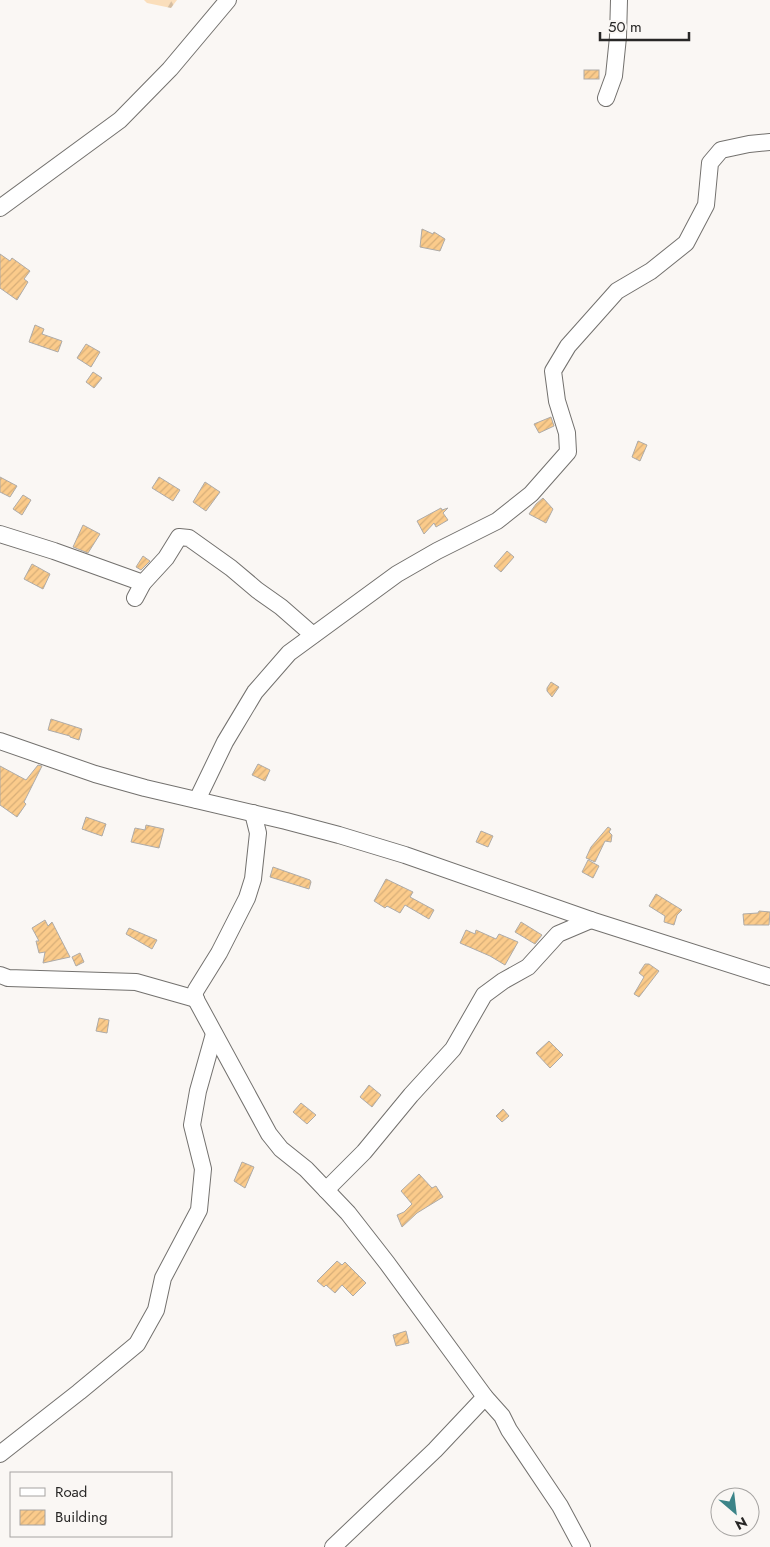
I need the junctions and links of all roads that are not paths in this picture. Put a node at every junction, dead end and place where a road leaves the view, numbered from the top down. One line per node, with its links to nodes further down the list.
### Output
1 (228, 0): 5 (street)
2 (619, 0): 3 (street)
3 (606, 98)
4 (770, 142): 9 (street)
5 (0, 208)
6 (0, 534): 7 (street)
7 (144, 584): 8 (street); 9 (street)
8 (134, 598)
9 (313, 635): 11 (street)
10 (0, 741): 11 (street)
11 (197, 800): 12 (street)
12 (253, 813): 13 (street); 16 (street)
13 (591, 920): 14 (street); 18 (street)
14 (768, 972)
15 (0, 975): 16 (street)
16 (196, 999): 17 (street)
17 (214, 1034): 18 (street); 20 (street)
18 (326, 1190): 19 (street)
19 (484, 1397): 21 (street); 22 (street)
20 (0, 1454)
21 (333, 1547)
22 (582, 1547)

